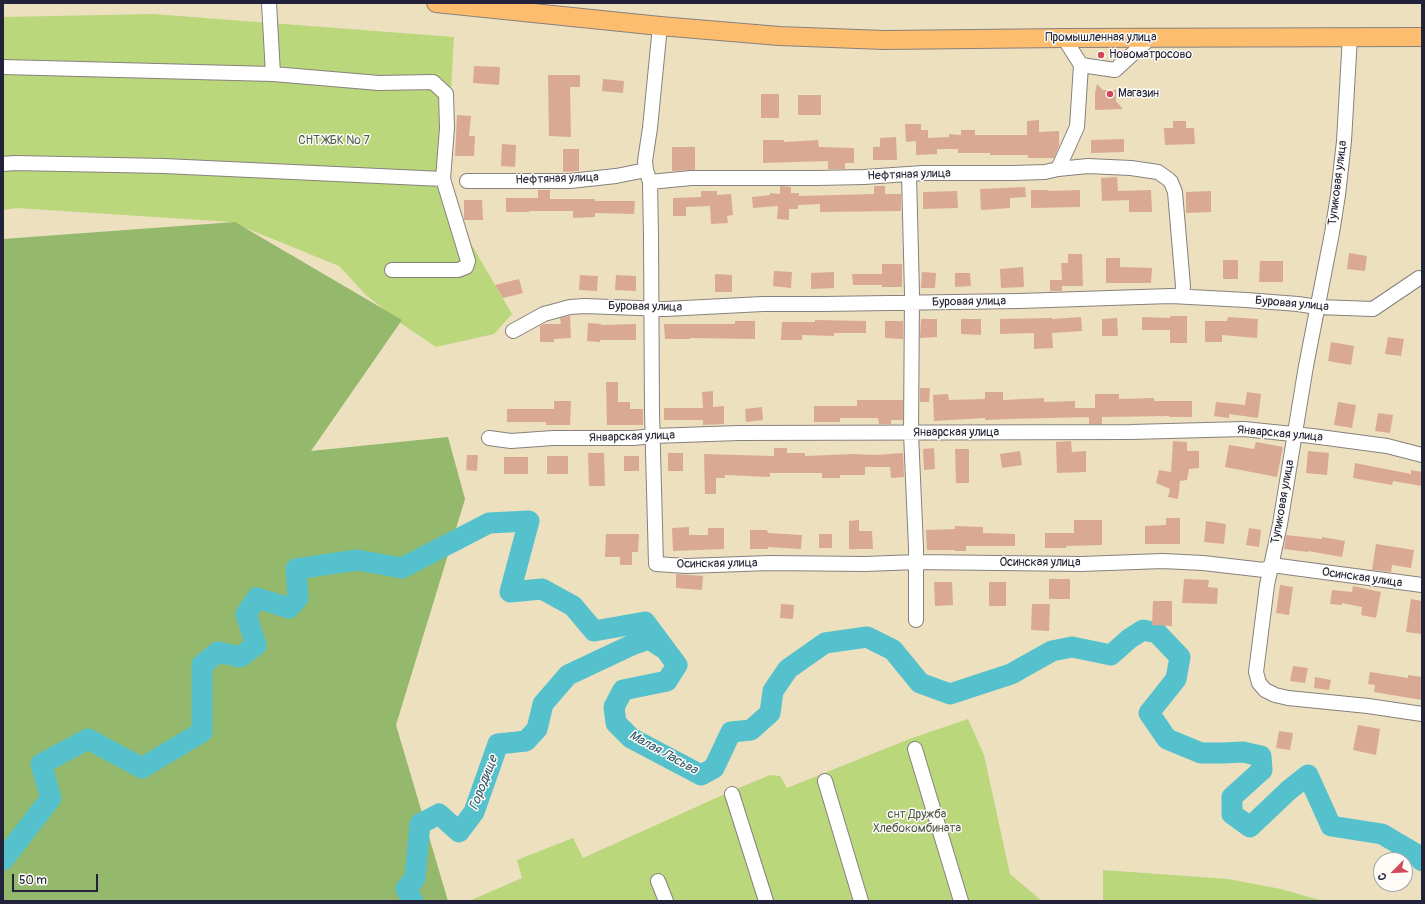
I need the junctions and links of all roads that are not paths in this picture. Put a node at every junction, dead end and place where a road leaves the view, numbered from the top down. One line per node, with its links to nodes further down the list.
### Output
1 (270, 3): 10 (street)
2 (436, 3): 3 (main road, Промышленная улица)
3 (660, 26): 6 (main road, Промышленная улица); 14 (street)
4 (1350, 36): 5 (main road, Промышленная улица); 7 (main road, Промышленная улица); 21 (street, Тупиковая улица)
5 (1422, 37)
6 (1064, 38): 7 (main road, Промышленная улица); 8 (street)
7 (1150, 38): 8 (street)
8 (1081, 65): 12 (street)
9 (3, 67): 10 (street)
10 (273, 74): 15 (street)
11 (3, 164): 15 (street)
12 (1058, 169): 13 (street, Нефтяная улица); 19 (street, Нефтяная улица)
13 (909, 174): 14 (street, Нефтяная улица); 20 (street)
14 (648, 176): 16 (street, Нефтяная улица); 22 (street)
15 (443, 179): 17 (street)
16 (467, 181)
17 (392, 270)
18 (1419, 278): 21 (street, Буровая улица)
19 (1182, 296): 20 (street, Буровая улица); 21 (street, Буровая улица)
20 (912, 302): 22 (street, Буровая улица); 24 (street)
21 (1317, 307): 25 (street, Тупиковая улица)
22 (652, 308): 23 (street, Буровая улица); 26 (street)
23 (513, 331)
24 (911, 433): 25 (street, Январская улица); 26 (street, Январская улица); 29 (street)
25 (1296, 434): 28 (street, Январская улица); 30 (street, Тупиковая улица)
26 (653, 436): 27 (street, Январская улица); 29 (street, Осинская улица)
27 (489, 438)
28 (1422, 455)
29 (916, 562): 30 (street, Осинская улица); 32 (street)
30 (1271, 566): 31 (street, Осинская улица); 33 (street, Тупиковая улица)
31 (1422, 585)
32 (916, 620)
33 (1422, 714)
34 (915, 749): 41 (street)
35 (825, 781): 40 (street)
36 (732, 794): 39 (street)
37 (658, 881): 38 (street)
38 (666, 901)
39 (766, 901)
40 (861, 901)
41 (961, 901)

